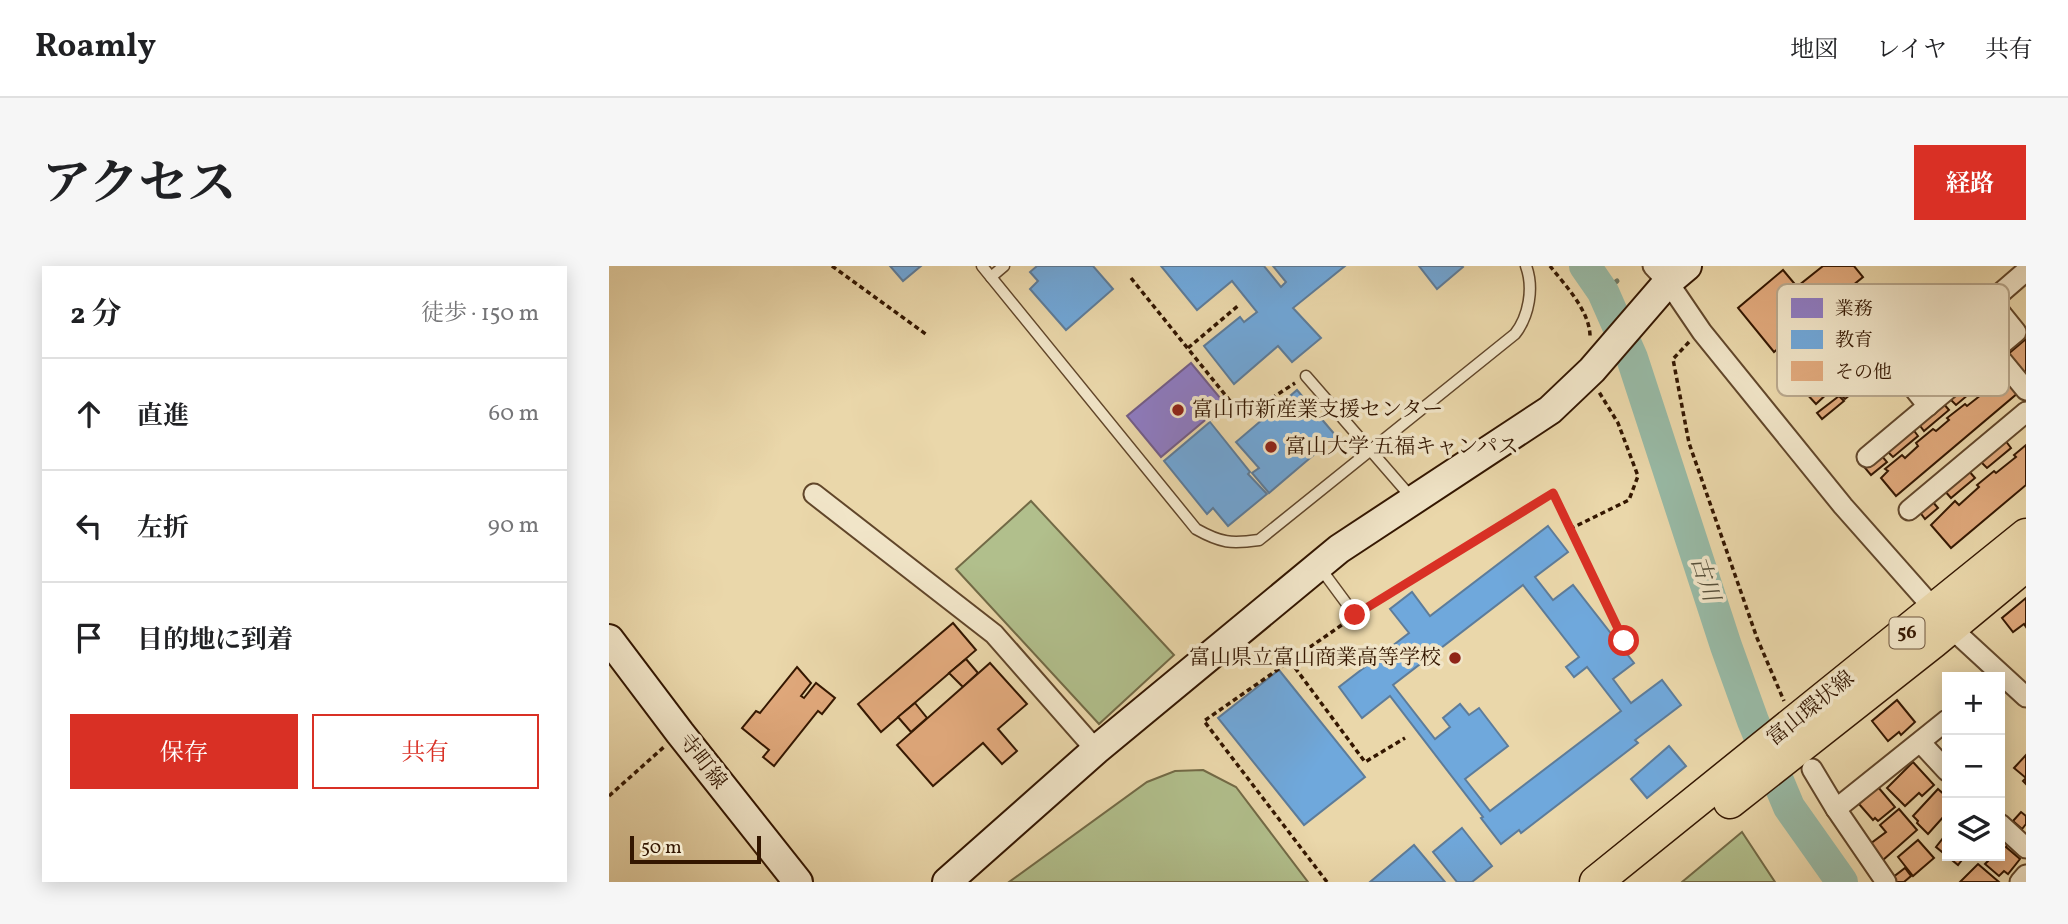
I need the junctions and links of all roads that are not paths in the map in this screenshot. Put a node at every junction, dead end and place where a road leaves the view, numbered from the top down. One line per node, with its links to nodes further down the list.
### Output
1 (982, 266): 5 (lane)
2 (1004, 266): 5 (lane)
3 (1526, 266): 17 (lane)
4 (2026, 271): 7 (street)
5 (991, 277): 17 (lane)
6 (1666, 278): 20 (street); 26 (street)
7 (2009, 286)
8 (2009, 323): 9 (street)
9 (2009, 338)
10 (2009, 369): 12 (street)
11 (1306, 376): 17 (lane)
12 (2026, 390)
13 (1920, 396): 15 (street)
14 (1940, 396): 15 (street)
15 (1928, 406): 18 (street)
16 (2026, 412): 21 (street)
17 (1371, 450): 20 (lane)
18 (1867, 457)
19 (814, 494): 34 (street)
20 (1413, 500): 23 (street)
21 (1909, 510)
22 (2026, 535): 26 (main road, 富山環状線 / 56)
23 (1319, 565): 25 (lane); 34 (street)
24 (2026, 565): 26 (main road, 富山環状線 / 56)
25 (1355, 615)
26 (1943, 619): 28 (street); 32 (main road, 富山環状線 / 56)
27 (614, 655): 41 (street, 寺町線)
28 (1995, 672)
29 (2005, 680): 30 (street)
30 (2026, 697)
31 (1942, 724): 33 (street)
32 (1795, 739): 36 (main road, 富山環状線 / 56); 37 (street)
33 (1921, 743): 35 (street); 37 (street)
34 (1096, 750): 42 (street)
35 (1942, 766)
36 (1739, 780): 43 (main road, 富山環状線 / 56); 44 (main road, 富山環状線 / 56)
37 (1836, 809): 45 (street)
38 (2005, 829): 39 (street)
39 (2026, 848)
40 (2026, 875): 46 (street)
41 (798, 882)
42 (947, 882)
43 (1596, 882)
44 (1631, 882)
45 (1886, 882)
46 (2019, 882)

